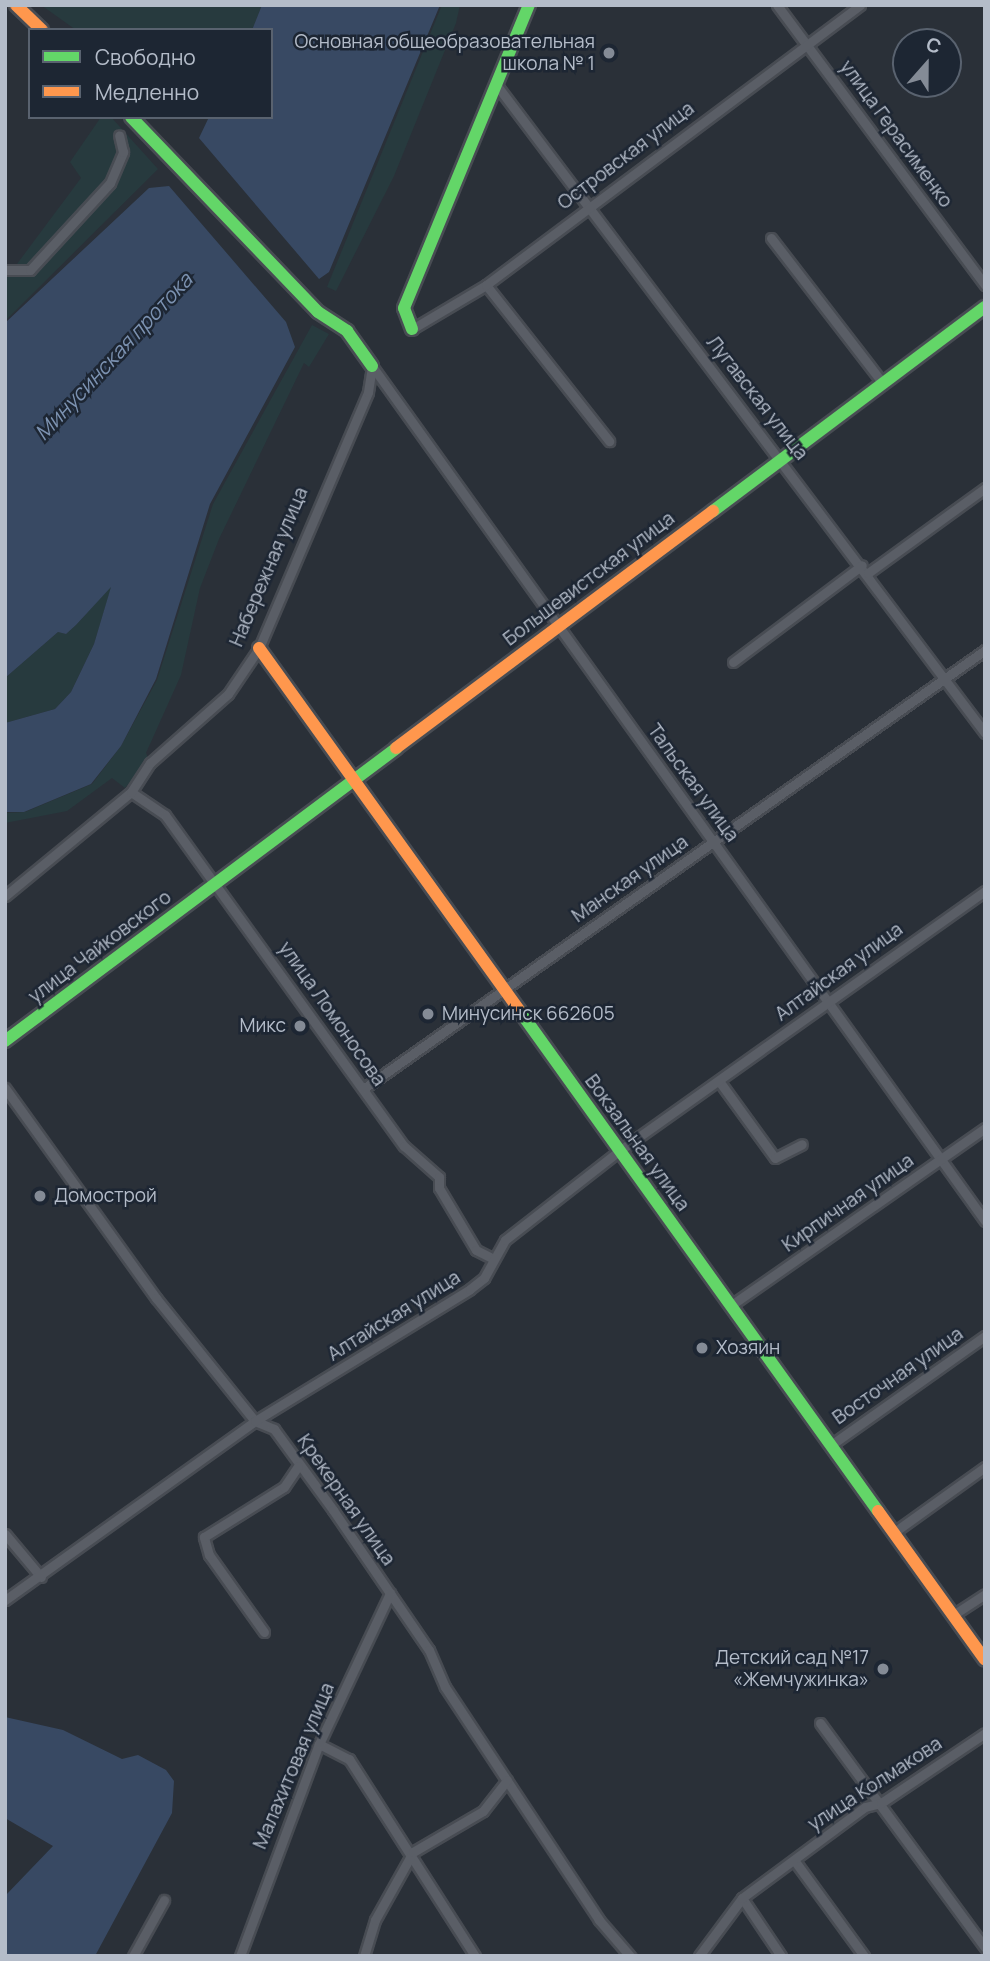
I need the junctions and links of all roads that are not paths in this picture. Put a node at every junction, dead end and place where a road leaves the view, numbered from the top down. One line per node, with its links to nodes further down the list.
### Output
1 (16, 5): 5 (street)
2 (529, 5): 7 (street)
3 (777, 5): 6 (street, улица Герасименко)
4 (860, 5): 6 (street, Островская улица)
5 (40, 28)
6 (805, 41): 10 (street, Островская улица); 14 (street, улица Герасименко)
7 (498, 87): 10 (street, Лугавская улица); 16 (street)
8 (133, 119): 17 (street)
9 (119, 135): 12 (street)
10 (587, 208): 13 (street, Островская улица); 22 (street, Лугавская улица)
11 (771, 238): 18 (street)
12 (5, 270)
13 (486, 285): 16 (street, Островская улица); 21 (street)
14 (985, 285)
15 (985, 307): 18 (street, Большевистская улица)
16 (412, 329)
17 (372, 366): 19 (street, Тальская улица); 20 (street, Набережная улица)
18 (882, 382): 22 (street, Большевистская улица)
19 (388, 388): 20 (street); 25 (street, Тальская улица)
20 (368, 392): 26 (street, Набережная улица)
21 (609, 440)
22 (782, 458): 24 (street, Лугавская улица); 25 (street, Большевистская улица)
23 (985, 488): 24 (street)
24 (865, 569): 28 (street); 29 (street, Лугавская улица)
25 (557, 627): 31 (street, Большевистская улица); 33 (street, Тальская улица)
26 (259, 648): 31 (street, Вокзальная улица); 32 (street, Набережная улица)
27 (985, 650): 29 (street, Манская улица)
28 (733, 662)
29 (945, 678): 30 (street, Лугавская улица); 33 (street, Манская улица)
30 (985, 733)
31 (352, 782): 34 (street, Большевистская улица); 37 (street, Вокзальная улица)
32 (131, 792): 34 (street, улица Ломоносова); 36 (street, Набережная улица)
33 (714, 841): 37 (street, Манская улица); 38 (street, Тальская улица)
34 (217, 883): 39 (street, улица Чайковского); 42 (street, улица Ломоносова)
35 (985, 891): 38 (street, Алтайская улица)
36 (5, 897)
37 (502, 990): 42 (street, Манская улица); 45 (street, Вокзальная улица)
38 (829, 1000): 40 (street, Алтайская улица); 46 (street, Тальская улица)
39 (5, 1041)
40 (719, 1081): 44 (street); 45 (street, Алтайская улица)
41 (5, 1088): 51 (street, Крекерная улица)
42 (363, 1088): 48 (street, улица Ломоносова)
43 (985, 1128): 46 (street, Кирпичная улица)
44 (802, 1144)
45 (619, 1151): 48 (street, Алтайская улица); 49 (street, Вокзальная улица)
46 (940, 1160): 47 (street, Тальская улица); 49 (street, Кирпичная улица)
47 (985, 1221)
48 (494, 1259): 51 (street, Алтайская улица)
49 (730, 1306): 52 (street, Вокзальная улица)
50 (985, 1336): 52 (street, Восточная улица)
51 (255, 1421): 53 (street, Крекерная улица); 57 (street, Алтайская улица)
52 (831, 1445): 55 (street, Вокзальная улица)
53 (298, 1466): 58 (street, Крекерная улица); 62 (street)
54 (985, 1466): 55 (street)
55 (893, 1533): 61 (street, Вокзальная улица)
56 (5, 1534): 57 (street)
57 (41, 1577): 60 (street, Алтайская улица)
58 (390, 1593): 66 (street, Малахитовая улица); 67 (street, Крекерная улица)
59 (985, 1594): 61 (street)
60 (5, 1600)
61 (953, 1615): 63 (street, Вокзальная улица)
62 (264, 1632)
63 (985, 1660)
64 (820, 1723): 68 (street)
65 (985, 1733): 68 (street, улица Колмакова)
66 (319, 1744): 69 (street); 75 (street, Малахитовая улица)
67 (507, 1780): 69 (street); 78 (street, Крекерная улица)
68 (881, 1803): 70 (street, улица Колмакова); 73 (street)
69 (413, 1852): 76 (street); 77 (street)
70 (793, 1860): 71 (street, улица Колмакова); 81 (street)
71 (742, 1898): 79 (street, улица Колмакова); 80 (street)
72 (164, 1900): 74 (street)
73 (985, 1948)
74 (133, 1956)
75 (240, 1956)
76 (364, 1956)
77 (475, 1956)
78 (630, 1956)
79 (699, 1956)
80 (780, 1956)
81 (864, 1956)

